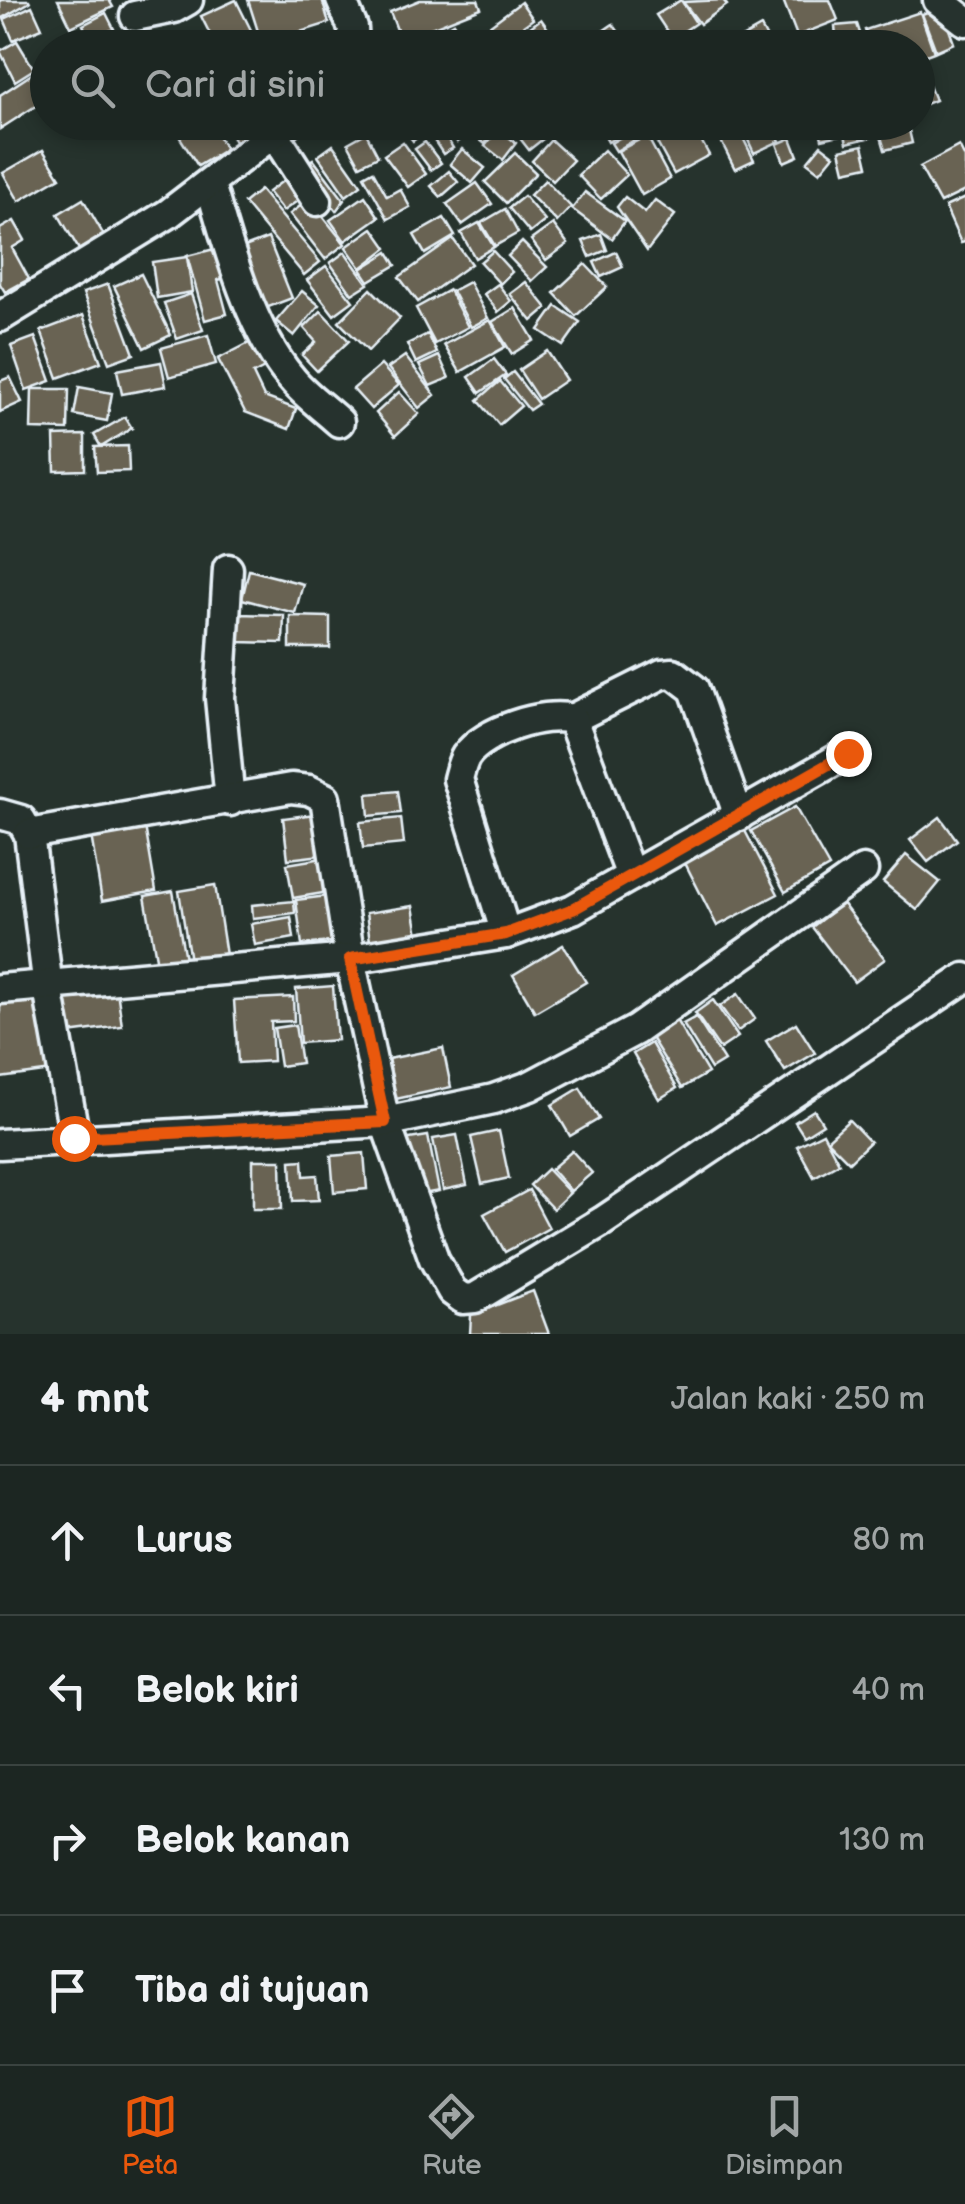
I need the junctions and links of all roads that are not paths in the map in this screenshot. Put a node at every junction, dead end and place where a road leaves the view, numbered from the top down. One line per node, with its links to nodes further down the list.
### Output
1 (188, 0): 4 (street)
2 (341, 0): 6 (street)
3 (938, 0): 5 (street)
4 (135, 16)
5 (965, 21)
6 (353, 30)
7 (266, 140): 9 (street)
8 (287, 140): 10 (street)
9 (210, 184): 11 (street); 12 (street)
10 (317, 200)
11 (0, 316)
12 (339, 422)
13 (228, 569): 16 (street)
14 (572, 719): 18 (street); 21 (street); 22 (street)
15 (848, 753): 18 (street)
16 (230, 802): 19 (street); 23 (street)
17 (0, 814): 19 (street)
18 (739, 816): 21 (street)
19 (30, 834): 25 (street)
20 (863, 870): 27 (street)
21 (631, 876): 22 (street)
22 (506, 934): 23 (street)
23 (350, 959): 25 (street); 27 (street)
24 (965, 978): 27 (street)
25 (48, 988): 26 (street); 28 (street)
26 (0, 990)
27 (385, 1122): 28 (street)
28 (74, 1138): 29 (street)
29 (0, 1144)

